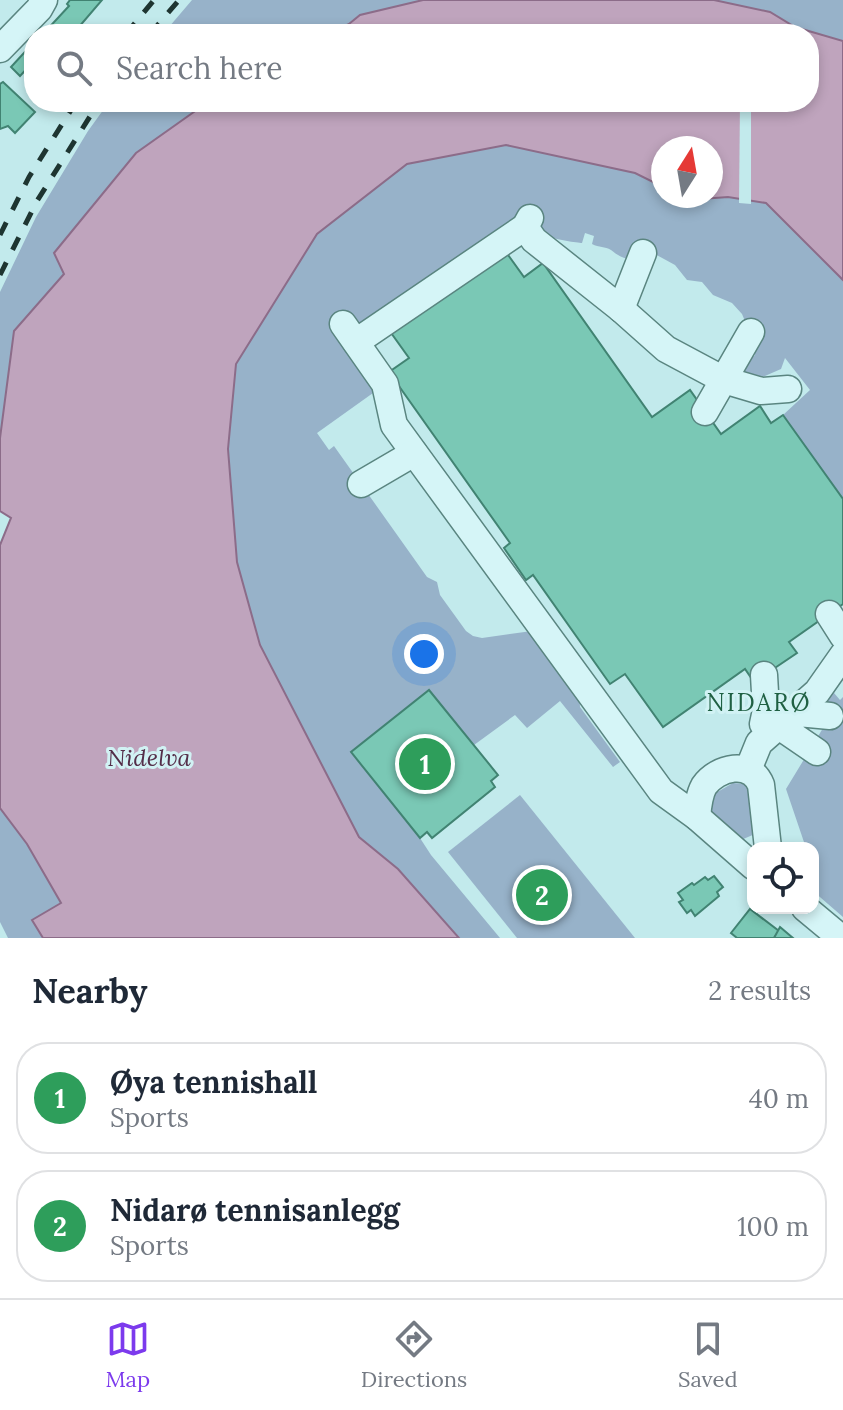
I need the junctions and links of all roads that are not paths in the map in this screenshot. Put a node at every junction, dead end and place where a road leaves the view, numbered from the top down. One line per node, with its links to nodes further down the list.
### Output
1 (44, 0): 2 (street)
2 (24, 24)
3 (24, 24): 4 (street)
4 (0, 49)
5 (643, 253): 6 (street)
6 (621, 309): 8 (street); 11 (street)
7 (751, 332): 8 (street)
8 (724, 380): 9 (street); 10 (street)
9 (791, 389)
10 (705, 412)
11 (414, 453): 12 (street); 19 (street)
12 (361, 484)
13 (843, 655): 16 (street)
14 (764, 675): 16 (street)
15 (830, 716): 16 (street)
16 (780, 717): 17 (street); 18 (street)
17 (817, 752)
18 (748, 770): 19 (street); 20 (street)
19 (697, 817): 21 (street)
20 (767, 842)
21 (747, 861)
22 (812, 914): 23 (street)
23 (841, 938)

